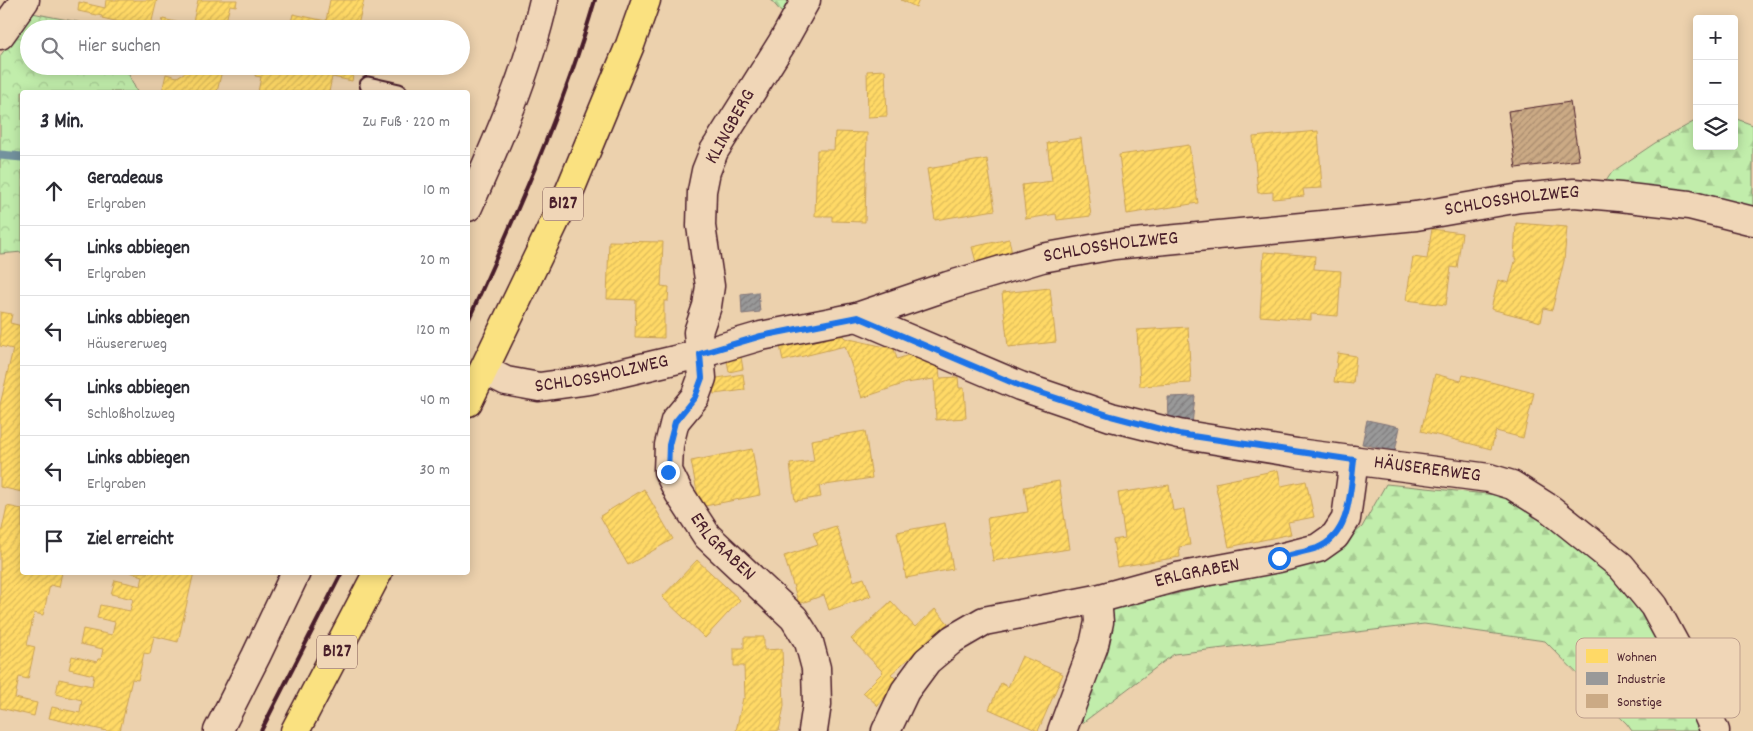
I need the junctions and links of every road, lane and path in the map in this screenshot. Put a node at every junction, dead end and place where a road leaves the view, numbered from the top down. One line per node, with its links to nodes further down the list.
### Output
1 (25, 0): 5 (street)
2 (544, 0): 8 (street)
3 (646, 0): 12 (main road, B127)
4 (806, 0): 11 (street, KLINGBERG)
5 (0, 36)
6 (368, 85): 7 (lane)
7 (389, 90)
8 (470, 202)
9 (1753, 221): 10 (street, SCHLOSSHOLZWEG)
10 (858, 317): 11 (street, SCHLOSSHOLZWEG); 14 (street, HÄUSERERWEG)
11 (700, 354): 12 (street, SCHLOSSHOLZWEG); 22 (street, ERLGRABEN)
12 (484, 370): 13 (main road, B127)
13 (470, 398)
14 (1354, 460): 17 (street, ERLGRABEN); 18 (street, HÄUSERERWEG)
15 (295, 575): 20 (street)
16 (376, 575): 21 (main road, B127)
17 (1097, 598): 23 (street, ERLGRABEN); 24 (street)
18 (1671, 638)
19 (1709, 718): 25 (street, HÄUSERERWEG)
20 (218, 731)
21 (295, 731)
22 (813, 731)
23 (886, 731)
24 (1062, 731)
25 (1715, 731)

